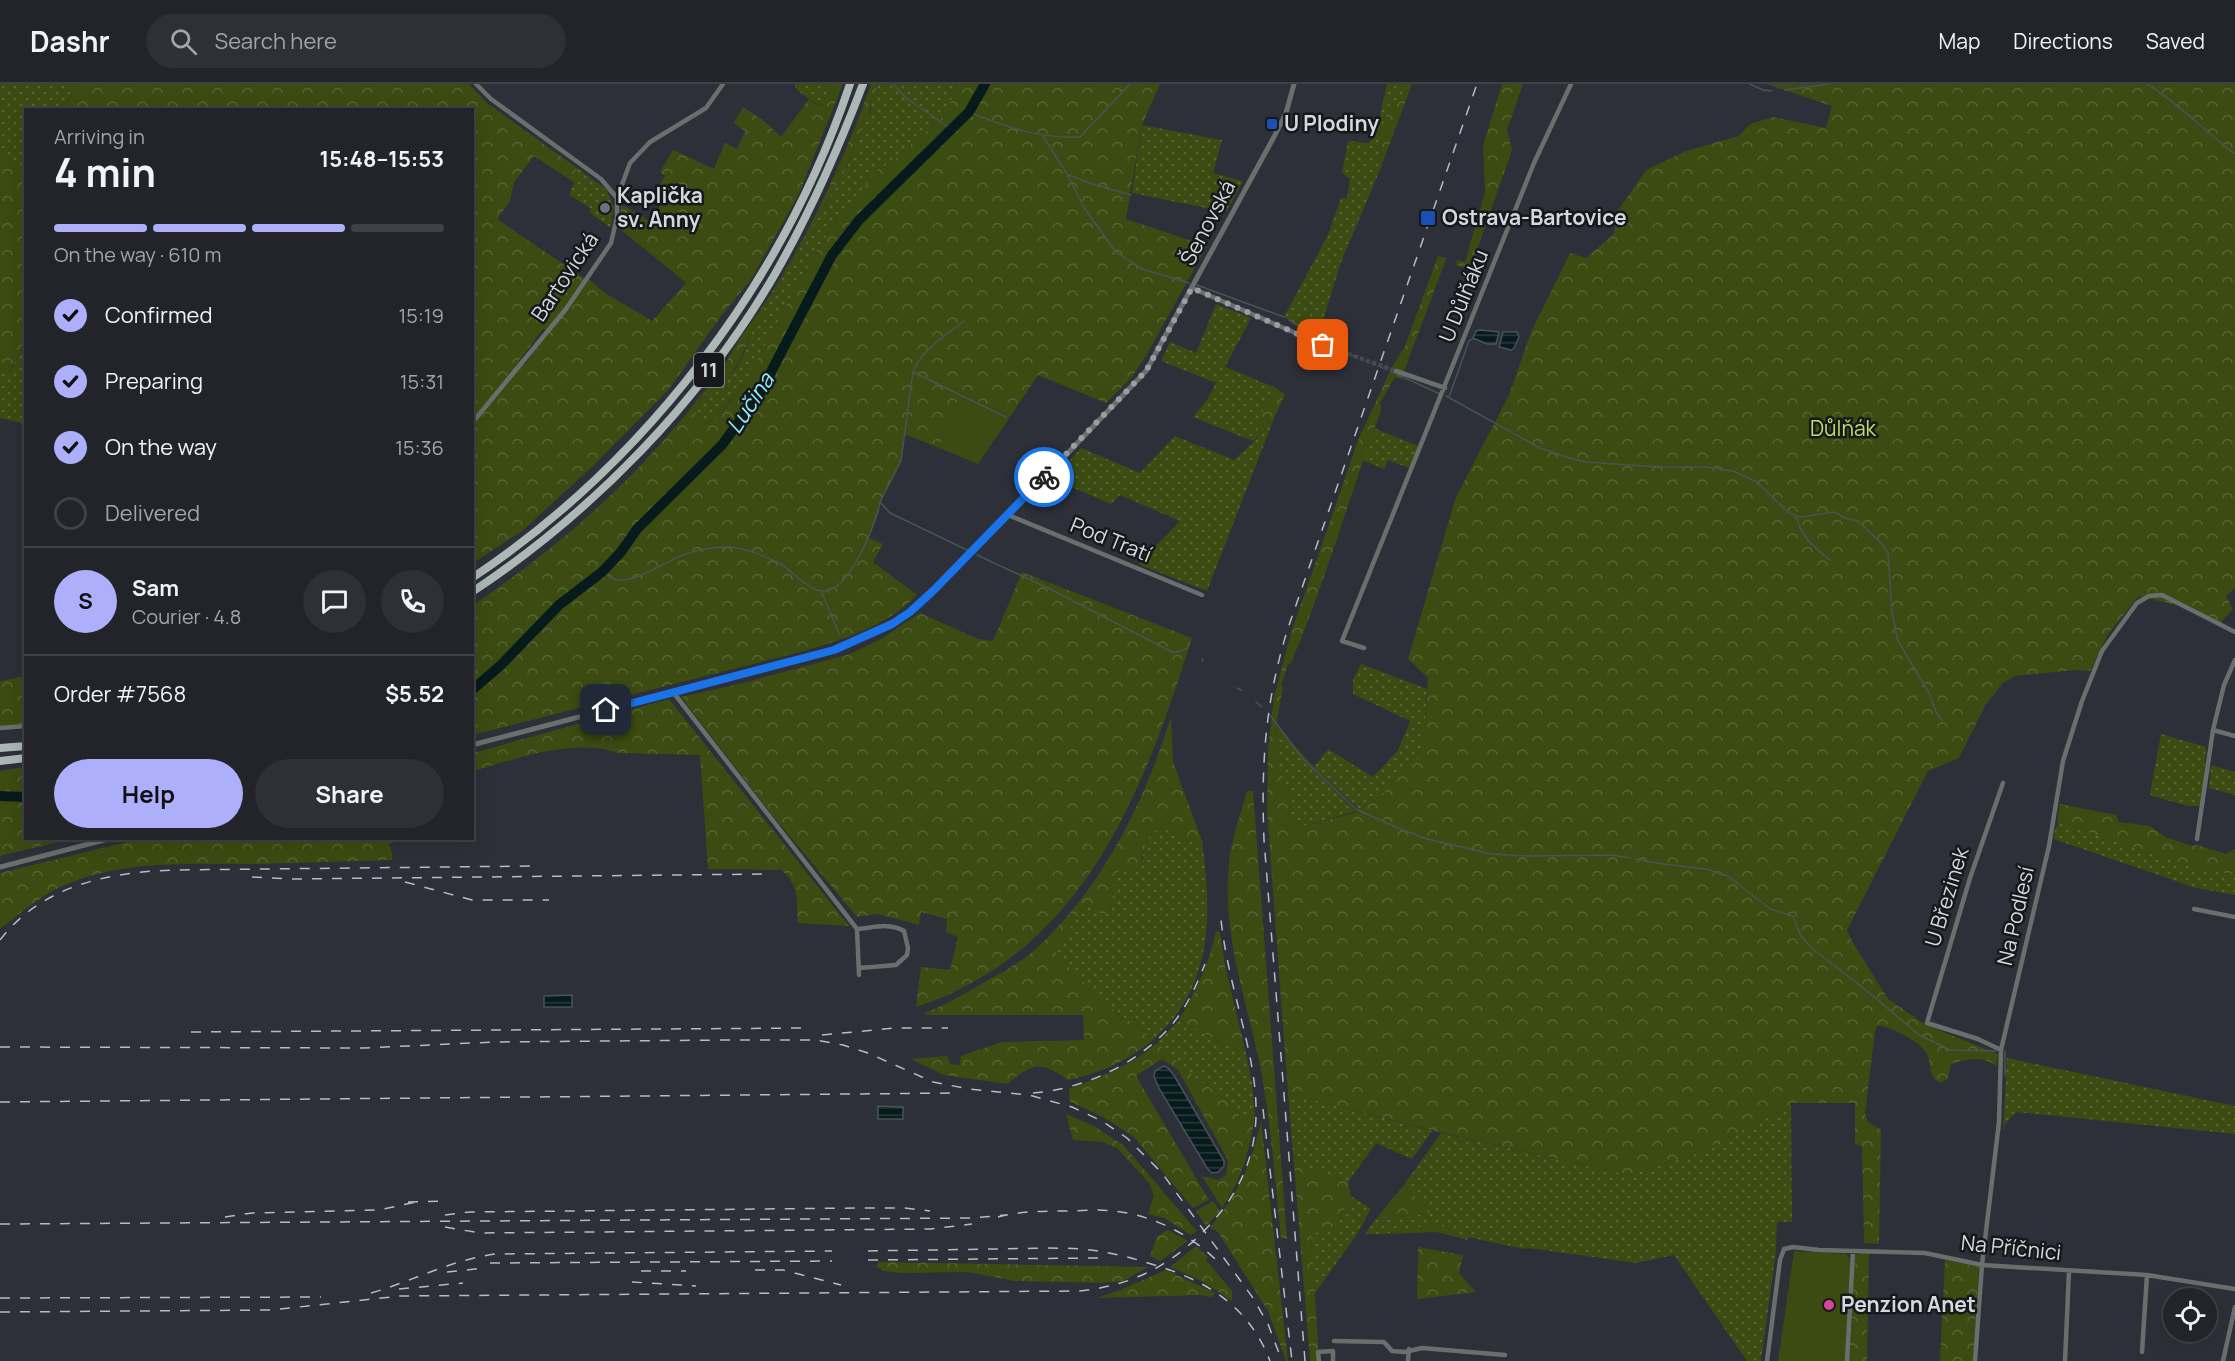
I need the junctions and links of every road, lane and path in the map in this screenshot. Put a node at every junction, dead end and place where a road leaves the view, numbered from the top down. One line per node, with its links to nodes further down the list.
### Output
1 (476, 84): 7 (street)
2 (723, 84): 7 (street, Bartovická)
3 (850, 84): 14 (highway, 11)
4 (863, 84): 15 (highway, 11)
5 (1294, 84): 8 (street, Šenovská)
6 (1571, 84): 11 (street, U Důlňáku)
7 (617, 198): 12 (street, Bartovická)
8 (1192, 288): 9 (street); 13 (street, Šenovská)
9 (1323, 345)
10 (1396, 371): 11 (street)
11 (1445, 388): 18 (street, U Důlňáku)
12 (474, 421)
13 (1008, 515): 16 (street, Pod Tratí); 20 (street, Šenovská)
14 (474, 577)
15 (474, 591)
16 (1202, 595)
17 (2235, 632): 39 (street, Na Podlesí)
18 (1364, 648)
19 (2235, 660): 23 (street)
20 (672, 692): 25 (street, Šenovská); 36 (street)
21 (24, 726): 22 (street)
22 (0, 728)
23 (2213, 730): 24 (street); 31 (street)
24 (2235, 736)
25 (474, 744)
26 (24, 746): 27 (highway)
27 (0, 748)
28 (24, 758): 29 (highway)
29 (0, 761)
30 (2003, 783): 39 (street, U Březinek)
31 (2197, 839)
32 (104, 840): 33 (street)
33 (0, 867)
34 (2194, 909): 35 (street)
35 (2235, 917)
36 (858, 929): 37 (street); 37 (street)
37 (859, 968): 38 (street)
38 (860, 975)
39 (2001, 1050): 41 (street, Na Podlesí)
40 (1853, 1251): 41 (street, Na Příčnici); 53 (street, Na Příčnici); 54 (street)
41 (1982, 1265): 42 (street, Na Příčnici); 55 (street, Na Podlesí)
42 (2069, 1271): 43 (street, Na Příčnici); 56 (street)
43 (2147, 1275): 44 (street, Na Příčnici); 48 (street)
44 (2235, 1289)
45 (2235, 1306): 57 (street)
46 (1334, 1341): 47 (street)
47 (1409, 1349): 49 (street); 52 (street)
48 (2142, 1352)
49 (1505, 1354)
50 (1319, 1361): 51 (street)
51 (1333, 1361)
52 (1408, 1361)
53 (1767, 1361)
54 (1847, 1361)
55 (1975, 1361)
56 (2065, 1361)
57 (2223, 1361)

